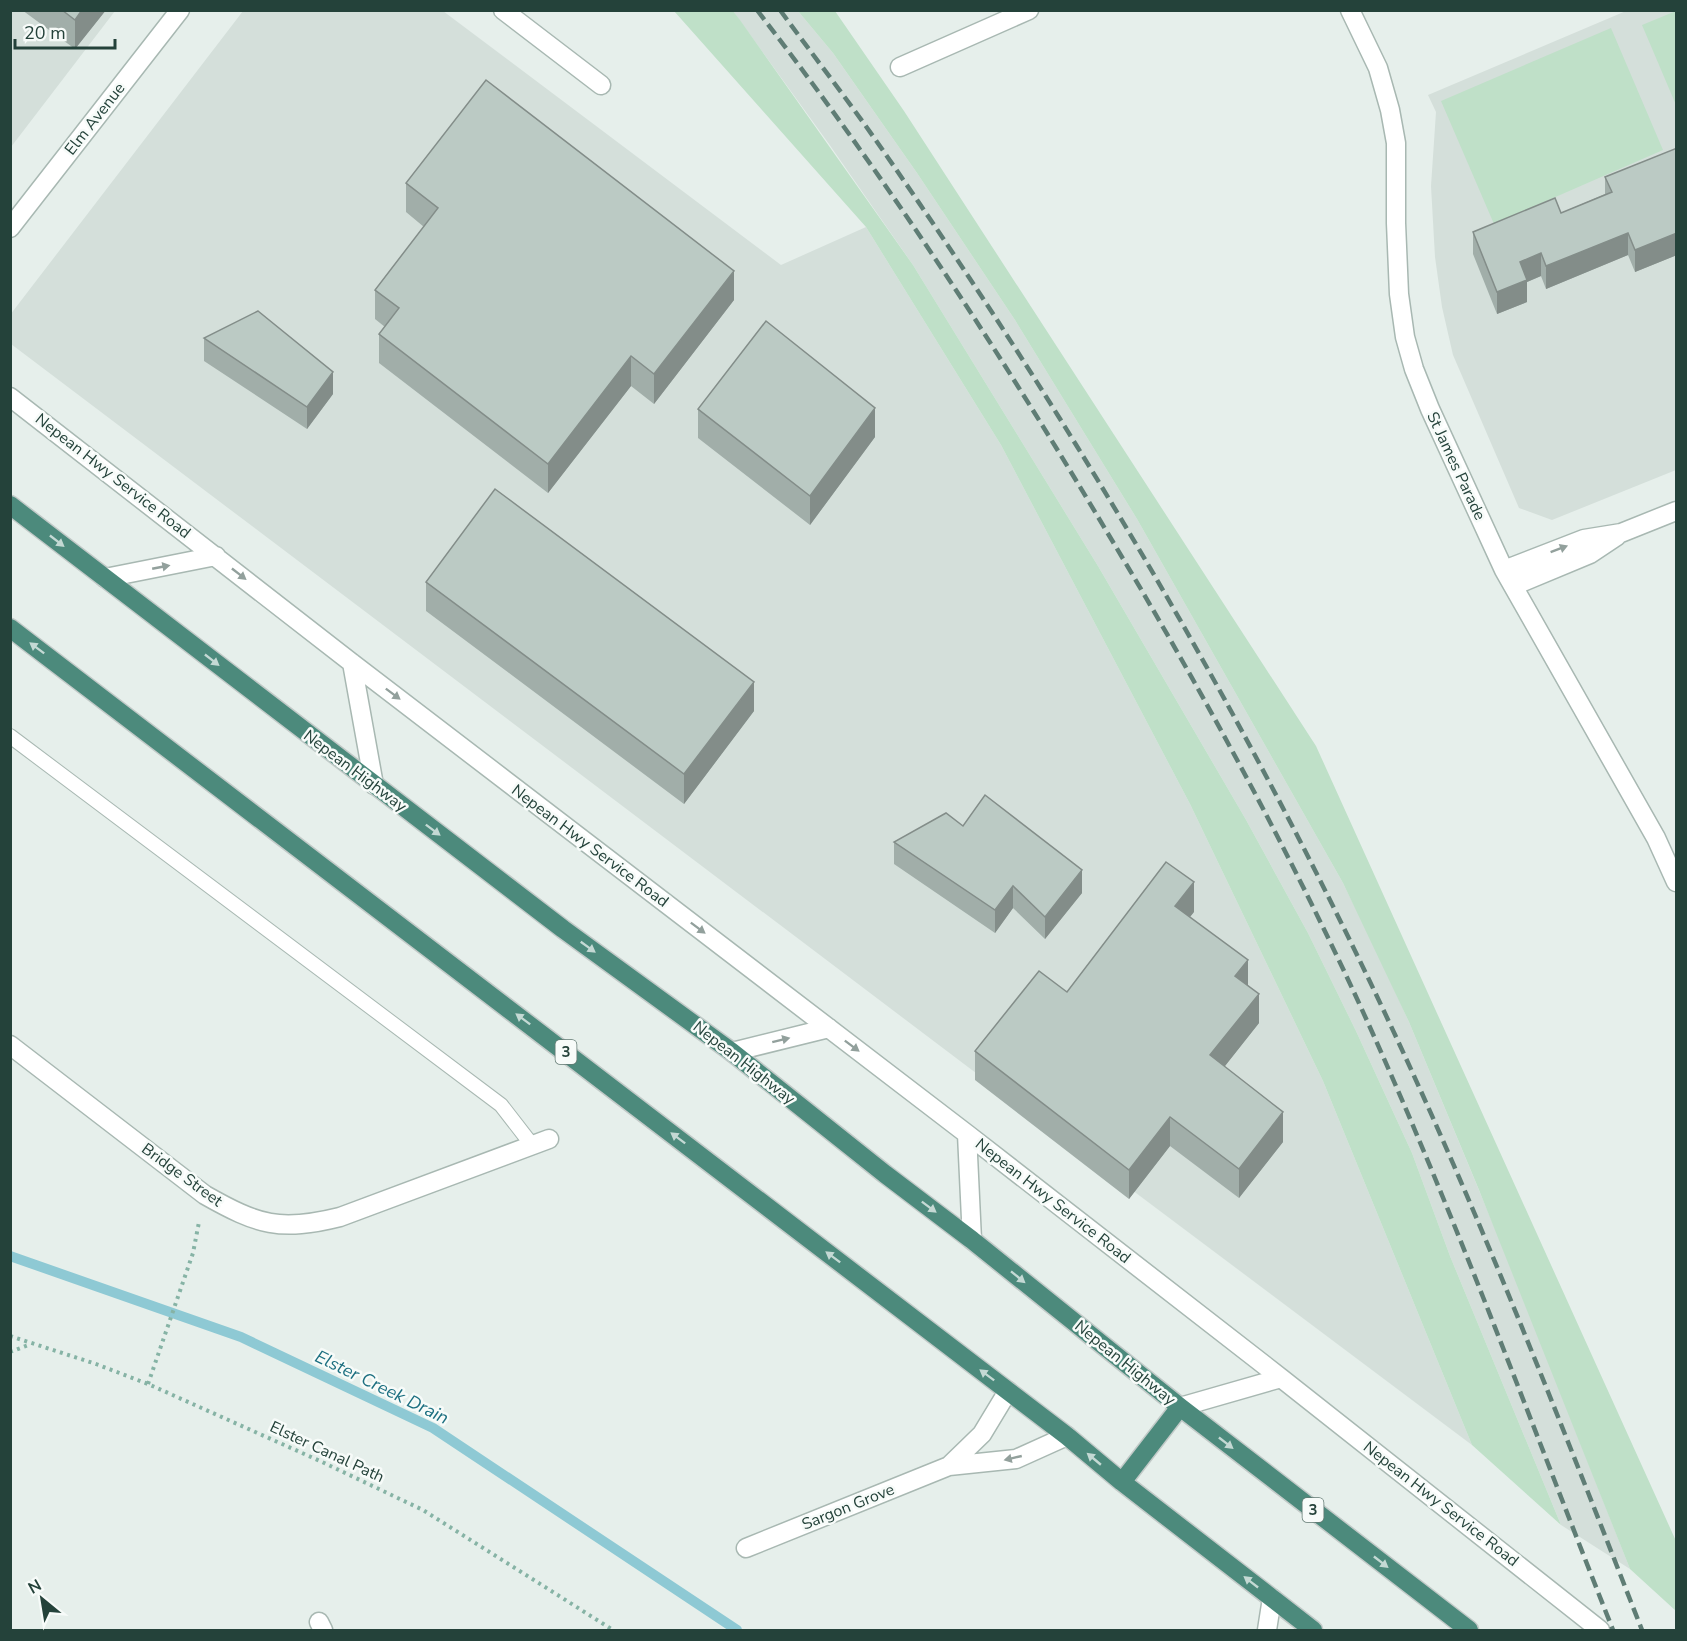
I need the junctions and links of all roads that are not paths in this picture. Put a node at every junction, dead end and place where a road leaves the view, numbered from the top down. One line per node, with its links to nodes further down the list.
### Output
1 (180, 10): 7 (street, Elm Avenue)
2 (503, 10): 6 (street)
3 (1029, 10): 5 (street)
4 (1351, 11): 13 (street, St James Parade)
5 (900, 67)
6 (601, 85)
7 (10, 228)
8 (10, 397): 11 (street, Nepean Hwy Service Road)
9 (10, 506): 12 (highway, Nepean Highway / 3, one-way to 12)
10 (1677, 511): 13 (street)
11 (216, 556): 12 (street, Nepean Hwy Service Road, one-way to 11); 15 (street, Nepean Hwy Service Road, one-way to 15)
12 (105, 578): 17 (highway, Nepean Highway / 3, one-way to 17)
13 (1508, 578): 18 (street, St James Parade)
14 (10, 628): 26 (highway, 3, one-way to 14)
15 (352, 663): 17 (street); 19 (street, Nepean Hwy Service Road, one-way to 19)
16 (10, 736): 23 (lane)
17 (374, 785): 21 (highway, Nepean Highway / 3, one-way to 21)
18 (1677, 882)
19 (829, 1028): 21 (street, one-way to 19); 22 (street, Nepean Hwy Service Road, one-way to 22)
20 (10, 1045): 23 (street, Bridge Street)
21 (732, 1052): 24 (highway, Nepean Highway / 3, one-way to 24)
22 (967, 1134): 24 (street, Nepean Hwy Service Road); 25 (street, Nepean Hwy Service Road)
23 (540, 1142)
24 (972, 1240): 27 (highway, Nepean Highway / 3, one-way to 27)
25 (1281, 1378): 27 (street); 36 (street, Nepean Hwy Service Road)
26 (1008, 1391): 28 (highway, 3); 29 (street, Sargon Grove)
27 (1180, 1407): 30 (highway); 35 (highway, Nepean Highway / 3, one-way to 35)
28 (1067, 1436): 29 (street, Sargon Grove, one-way to 29); 30 (highway, 3, one-way to 28)
29 (949, 1466): 31 (street, Sargon Grove)
30 (1122, 1482): 32 (highway, 3, one-way to 30)
31 (746, 1548)
32 (1272, 1598): 33 (street); 34 (highway, 3)
33 (1267, 1630)
34 (1313, 1630)
35 (1469, 1630)
36 (1600, 1630)

